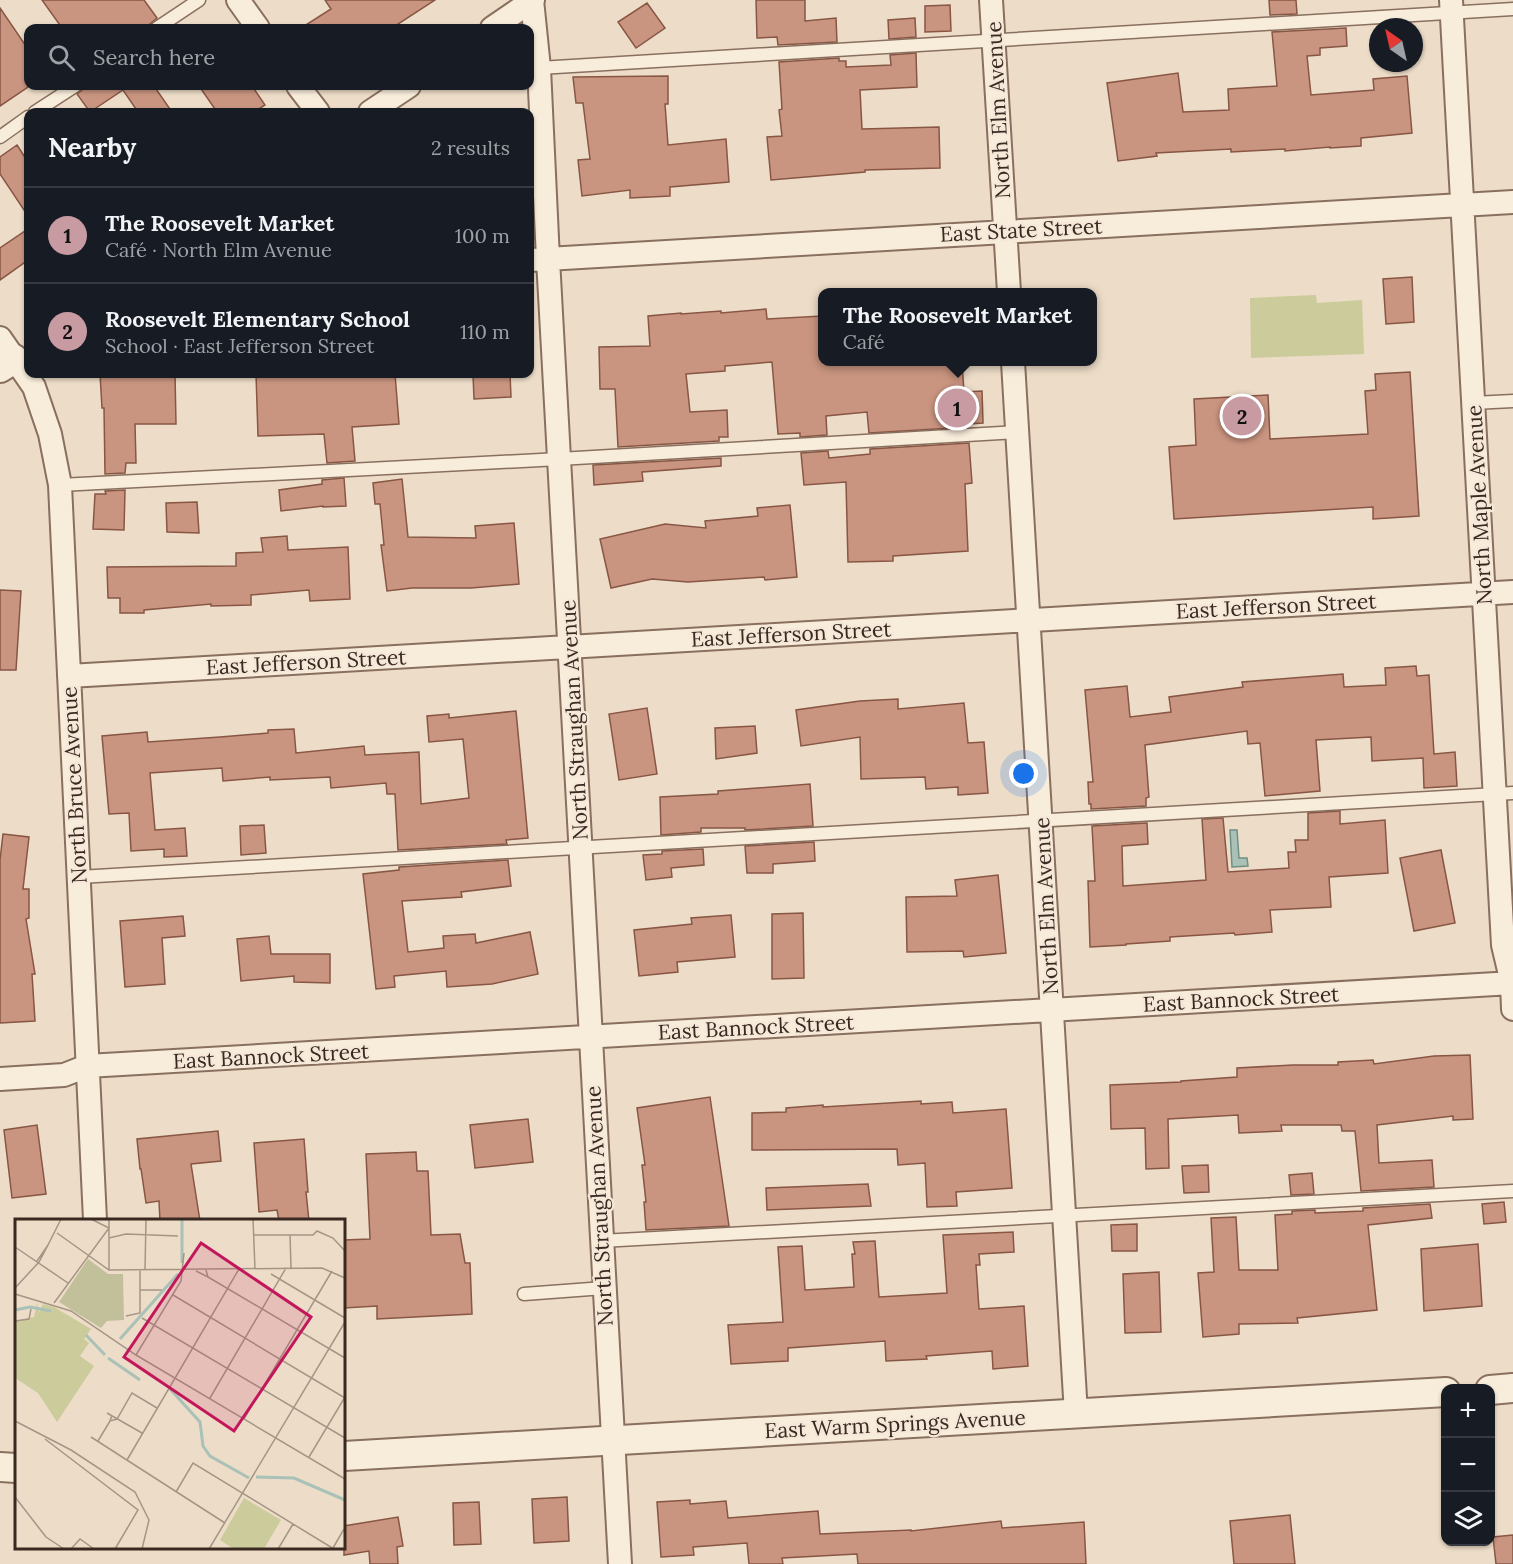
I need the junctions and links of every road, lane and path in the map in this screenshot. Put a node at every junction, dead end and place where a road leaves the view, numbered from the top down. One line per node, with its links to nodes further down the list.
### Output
1 (199, 0): 7 (lane)
2 (238, 0): 8 (street)
3 (532, 0): 9 (street); 11 (street, North Straughan Avenue)
4 (992, 0): 10 (street, North Elm Avenue)
5 (1451, 7): 6 (lane); 10 (lane); 21 (street, North Maple Avenue)
6 (1513, 9)
7 (164, 24)
8 (255, 24)
9 (498, 24)
10 (994, 40): 11 (lane); 22 (street, North Elm Avenue)
11 (539, 68): 23 (street, North Straughan Avenue)
12 (69, 90): 15 (lane)
13 (301, 90): 16 (street)
14 (403, 90): 17 (street)
15 (41, 108)
16 (315, 108)
17 (376, 108)
18 (24, 120): 19 (lane)
19 (0, 137)
20 (1513, 202): 21 (street, East State Street)
21 (1462, 205): 22 (street, East State Street); 30 (street, North Maple Avenue)
22 (1005, 231): 23 (street, East State Street); 24 (street, North Elm Avenue)
23 (539, 260): 32 (street, North Straughan Avenue)
24 (1009, 288)
25 (11, 354): 27 (street, North Bruce Avenue)
26 (1013, 366): 31 (street, North Elm Avenue)
27 (24, 373)
28 (28, 378): 33 (street, North Bruce Avenue)
29 (1513, 401): 30 (lane)
30 (1473, 403): 35 (street, North Maple Avenue)
31 (1018, 432): 32 (lane); 36 (street, North Elm Avenue)
32 (559, 459): 33 (lane); 37 (street, North Straughan Avenue)
33 (60, 485): 38 (street, North Bruce Avenue)
34 (1513, 592): 35 (street, East Jefferson Street)
35 (1484, 594): 36 (street, East Jefferson Street); 39 (street, North Maple Avenue)
36 (1029, 620): 37 (street, East Jefferson Street); 40 (street, North Elm Avenue)
37 (570, 646): 38 (street, East Jefferson Street); 41 (street, North Straughan Avenue)
38 (69, 676): 42 (street, North Bruce Avenue)
39 (1504, 794): 40 (lane); 43 (street, North Maple Avenue)
40 (1041, 821): 41 (lane); 45 (street, North Elm Avenue)
41 (580, 848): 42 (lane); 46 (street, North Straughan Avenue)
42 (79, 877): 47 (street, North Bruce Avenue)
43 (1512, 983): 44 (street, North Maple Avenue); 45 (street, East Bannock Street)
44 (1513, 1009)
45 (1052, 1010): 46 (street, East Bannock Street); 50 (street, North Elm Avenue)
46 (590, 1036): 47 (street, East Bannock Street); 52 (street, North Straughan Avenue)
47 (87, 1066): 48 (street, East Bannock Street); 51 (street, North Bruce Avenue)
48 (0, 1078)
49 (1513, 1191): 50 (lane)
50 (1065, 1216): 52 (lane); 58 (street, North Elm Avenue)
51 (95, 1219)
52 (601, 1241): 53 (street, North Straughan Avenue)
53 (604, 1288): 54 (lane); 59 (street, North Straughan Avenue)
54 (524, 1294)
55 (1513, 1388): 56 (street)
56 (1495, 1390)
57 (1441, 1392): 58 (street, East Warm Springs Avenue)
58 (1077, 1414): 59 (street, East Warm Springs Avenue)
59 (612, 1440): 60 (street, East Warm Springs Avenue); 63 (street, North Straughan Avenue)
60 (345, 1456)
61 (0, 1467): 62 (street)
62 (15, 1468)
63 (620, 1564)

